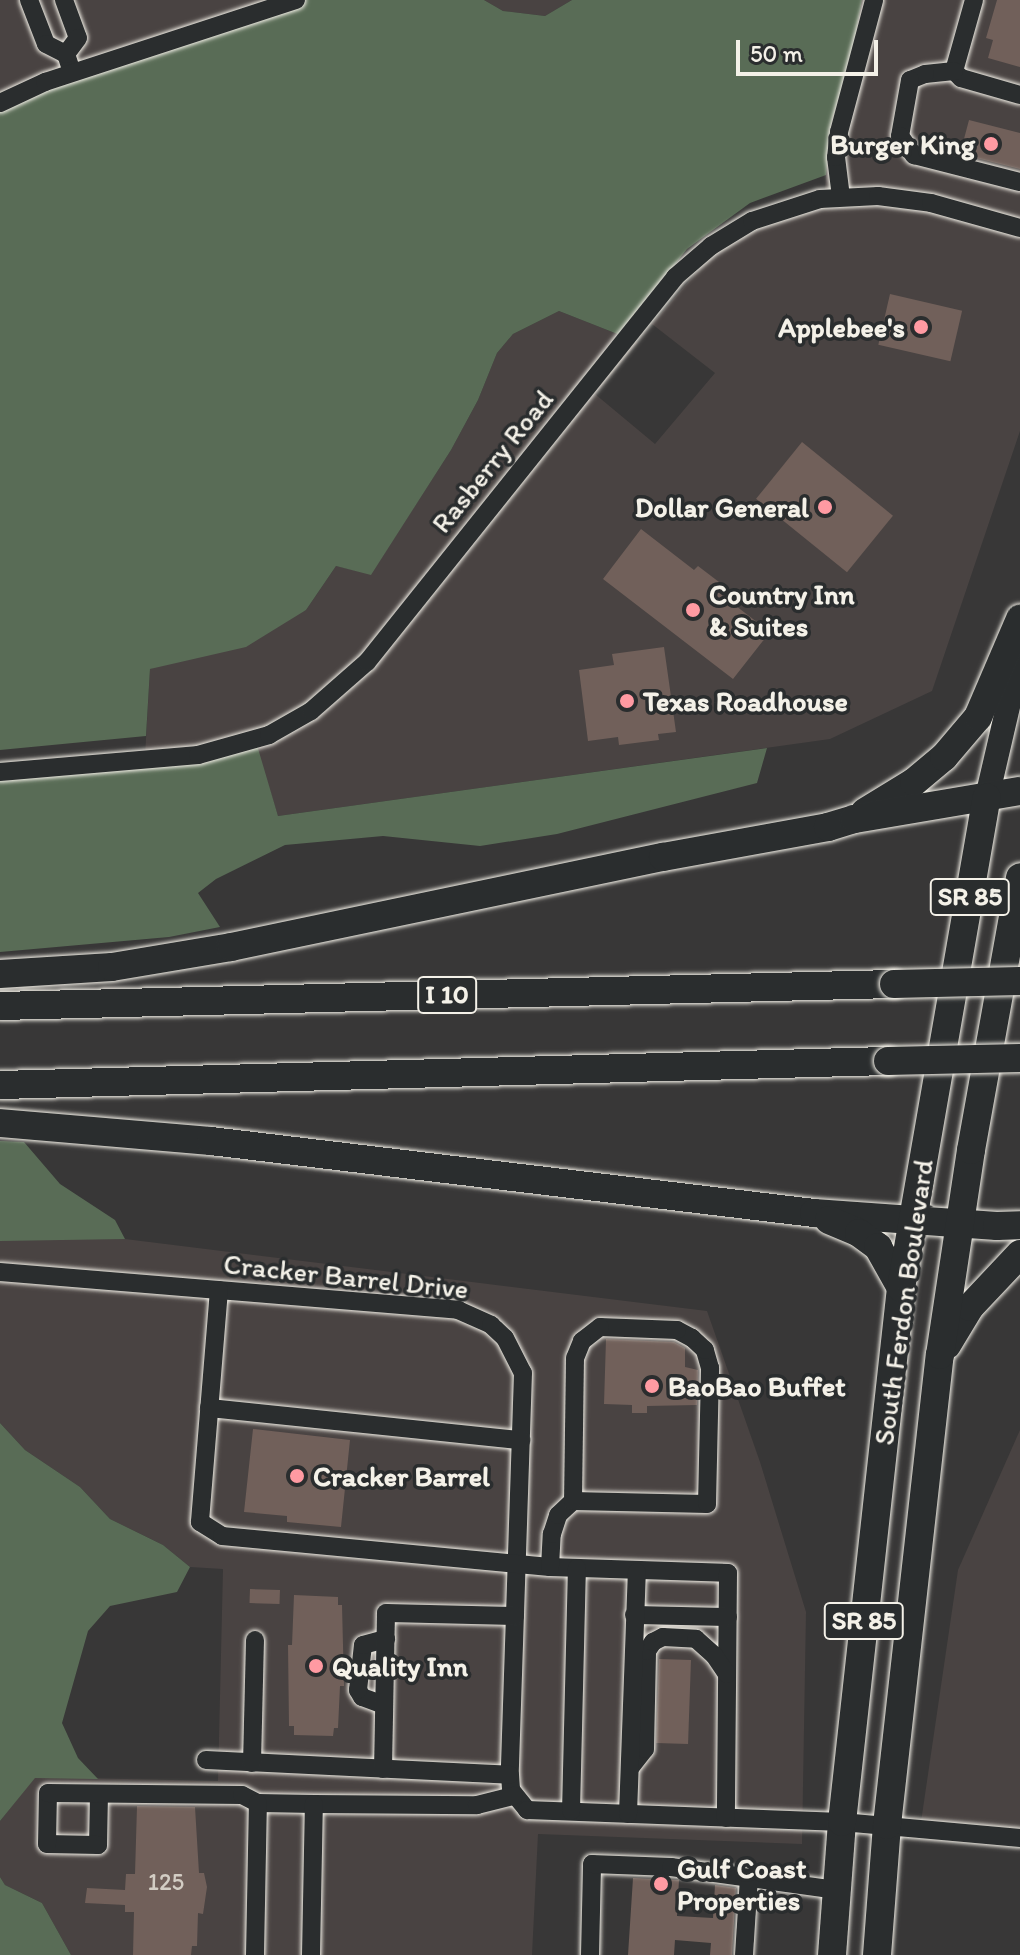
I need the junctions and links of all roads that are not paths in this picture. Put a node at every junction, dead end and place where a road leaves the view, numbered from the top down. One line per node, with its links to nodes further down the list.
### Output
1 (29, 0): 6 (street)
2 (64, 0): 6 (street)
3 (296, 0): 6 (street)
4 (874, 0): 11 (street)
5 (974, 0): 7 (street)
6 (69, 63): 9 (street)
7 (954, 71): 8 (street); 10 (street)
8 (1020, 95)
9 (0, 103)
10 (1020, 182)
11 (841, 197): 12 (street, Rasberry Road); 15 (street, Rasberry Road)
12 (1020, 228)
13 (1020, 619): 18 (highway)
14 (1020, 655): 17 (main road, South Ferdon Boulevard / SR 85)
15 (0, 772)
16 (1020, 791): 17 (highway)
17 (987, 797): 18 (highway); 27 (highway, South Ferdon Boulevard / SR 85)
18 (854, 819): 20 (highway)
19 (1020, 877): 28 (highway, South Ferdon Boulevard / SR 85)
20 (0, 974)
21 (1020, 981): 22 (highway, I 10, bridge)
22 (0, 1006)
23 (1020, 1058): 24 (highway, bridge)
24 (0, 1085)
25 (0, 1123): 26 (highway)
26 (814, 1213): 27 (highway); 32 (highway)
27 (911, 1220): 28 (highway); 32 (highway, South Ferdon Boulevard / SR 85)
28 (960, 1223): 29 (highway); 34 (highway, South Ferdon Boulevard / SR 85)
29 (1020, 1225)
30 (1020, 1254): 34 (highway)
31 (0, 1272): 33 (street, Cracker Barrel Drive)
32 (901, 1288): 61 (highway, South Ferdon Boulevard / SR 85)
33 (219, 1290): 35 (street); 36 (street, Cracker Barrel Drive)
34 (940, 1355): 62 (highway, South Ferdon Boulevard / SR 85)
35 (209, 1408): 36 (street); 38 (street)
36 (521, 1440): 38 (street, Cracker Barrel Drive)
37 (573, 1501): 37 (street); 39 (street)
38 (517, 1564): 39 (street); 43 (street, Cracker Barrel Drive)
39 (550, 1567): 40 (street)
40 (577, 1568): 41 (street); 58 (street)
41 (637, 1572): 42 (street); 44 (street)
42 (634, 1615): 44 (street); 51 (street)
43 (515, 1616): 45 (street); 53 (street, Cracker Barrel Drive)
44 (728, 1617): 47 (street)
45 (386, 1639): 48 (street); 48 (street)
46 (255, 1640): 50 (street)
47 (727, 1674): 51 (street); 60 (street)
48 (384, 1705): 52 (street)
49 (206, 1760): 50 (street)
50 (252, 1763): 52 (street)
51 (630, 1768): 59 (street)
52 (383, 1769): 53 (street)
53 (510, 1775): 55 (street, Cracker Barrel Drive)
54 (99, 1794): 56 (street)
55 (514, 1796): 57 (street); 58 (street)
56 (258, 1803): 57 (street); 66 (street)
57 (314, 1804): 67 (street)
58 (571, 1811): 59 (street)
59 (628, 1814): 60 (street)
60 (726, 1818): 61 (street)
61 (842, 1822): 62 (street); 65 (highway, South Ferdon Boulevard / SR 85)
62 (887, 1825): 63 (street); 71 (highway, South Ferdon Boulevard / SR 85)
63 (1020, 1838)
64 (749, 1878): 65 (street); 68 (street); 69 (street)
65 (837, 1890): 70 (highway, South Ferdon Boulevard / SR 85)
66 (255, 1955)
67 (311, 1955)
68 (590, 1955)
69 (744, 1955)
70 (832, 1955)
71 (877, 1955)

